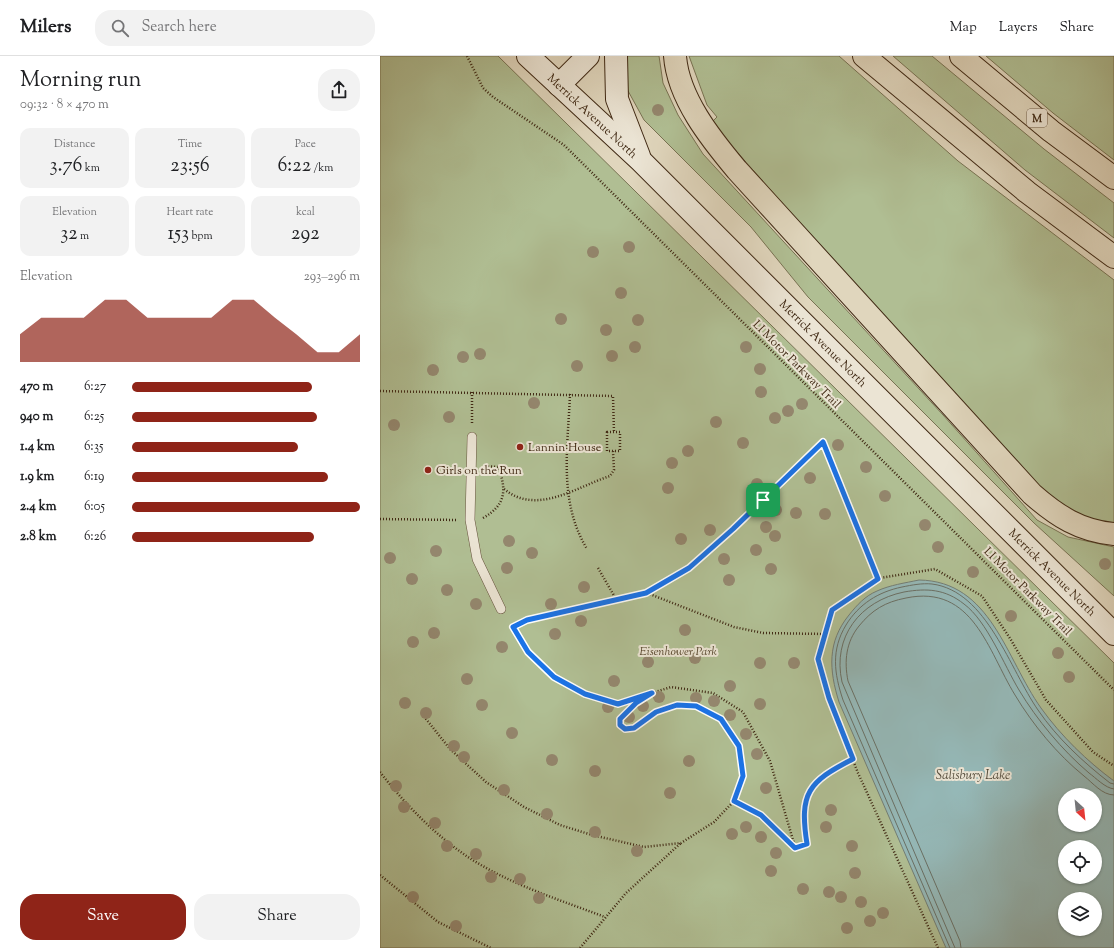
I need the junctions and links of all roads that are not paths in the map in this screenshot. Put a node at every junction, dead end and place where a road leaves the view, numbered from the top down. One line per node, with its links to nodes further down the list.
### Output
1 (588, 56): 7 (main road)
2 (616, 56): 8 (main road)
3 (675, 56): 12 (highway)
4 (864, 56): 10 (highway)
5 (961, 56): 9 (highway, M)
6 (537, 59): 7 (main road, Merrick Avenue North)
7 (559, 85): 8 (main road, Merrick Avenue North)
8 (641, 161): 14 (main road, Merrick Avenue North)
9 (1114, 178)
10 (1114, 257)
11 (472, 437): 13 (lane)
12 (1114, 534)
13 (501, 609)
14 (1114, 634)

